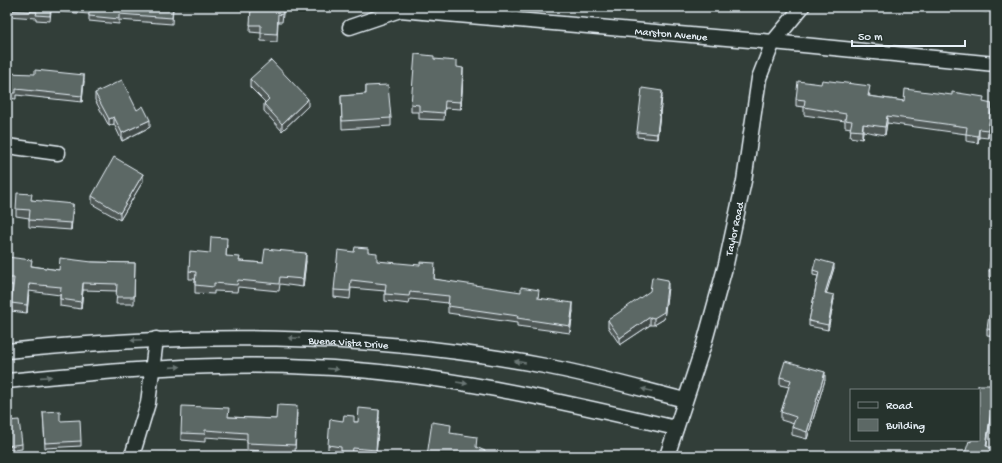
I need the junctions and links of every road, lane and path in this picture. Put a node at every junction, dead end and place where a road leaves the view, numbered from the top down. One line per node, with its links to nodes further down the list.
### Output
1 (802, 7): 4 (street, Taylor Road)
2 (452, 11): 3 (street, Marston Avenue); 4 (street, Marston Avenue)
3 (350, 27)
4 (773, 42): 5 (street, Marston Avenue); 12 (street, Taylor Road)
5 (995, 64)
6 (7, 146): 7 (street)
7 (58, 153)
8 (156, 339): 9 (street, Buena Vista Drive, one-way to 9); 10 (street); 12 (street, Buena Vista Drive, one-way to 8)
9 (7, 351)
10 (153, 369): 11 (street, one-way to 10); 13 (street, one-way to 13); 14 (street)
11 (7, 381)
12 (685, 400): 13 (street, Taylor Road)
13 (676, 428): 15 (street, Taylor Road)
14 (132, 456)
15 (667, 456)

